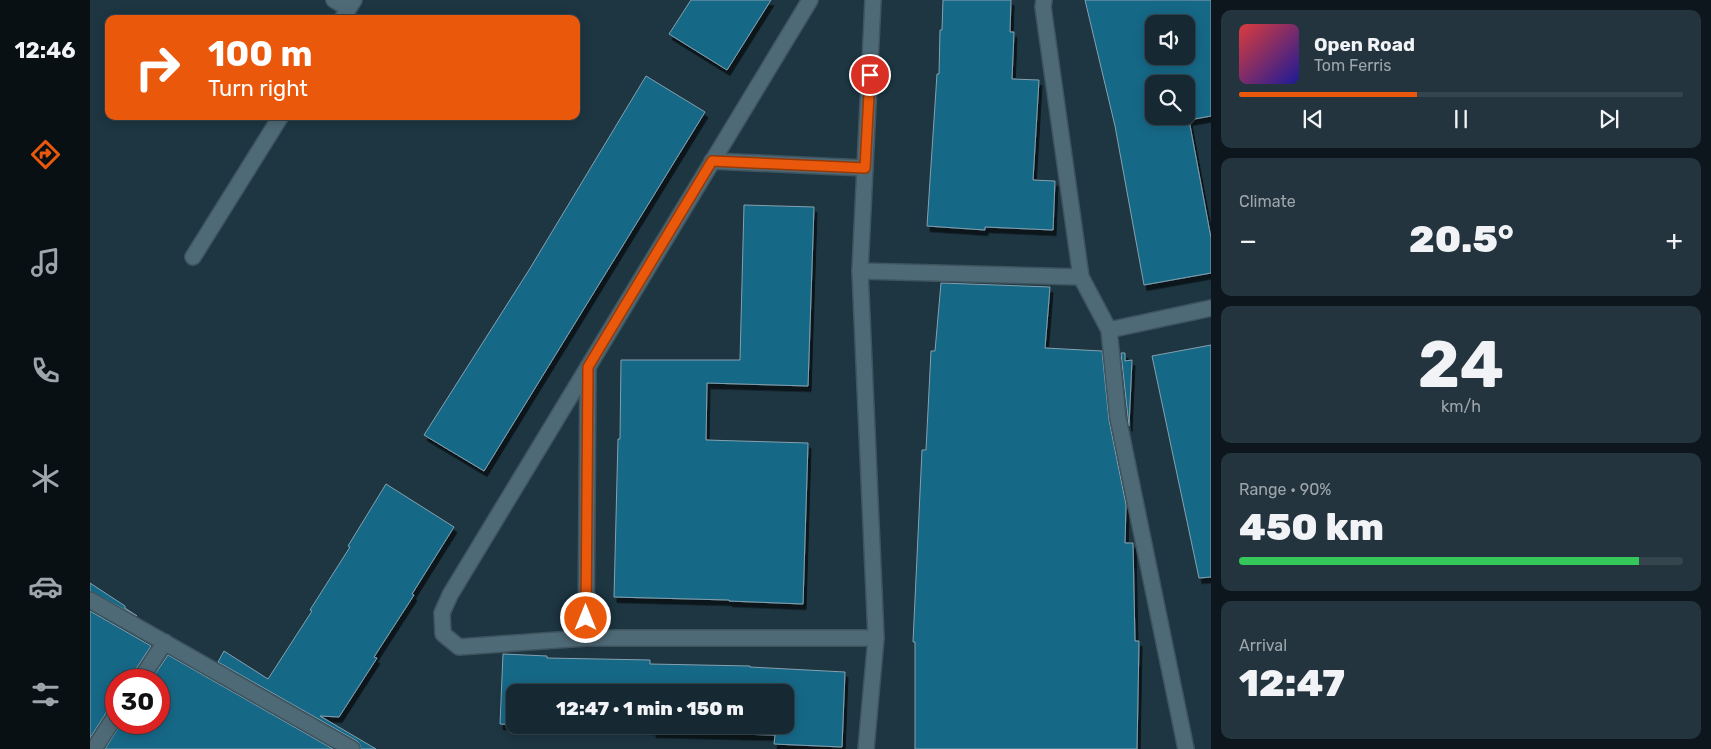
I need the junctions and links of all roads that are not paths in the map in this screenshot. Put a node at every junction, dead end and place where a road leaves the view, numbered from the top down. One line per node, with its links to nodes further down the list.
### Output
1 (334, 0): 5 (street)
2 (810, 0): 7 (street)
3 (873, 0): 8 (street)
4 (1044, 0): 11 (street)
5 (348, 9)
6 (279, 120): 9 (street)
7 (712, 161): 8 (street); 14 (street)
8 (865, 168): 10 (street)
9 (193, 257)
10 (860, 271): 11 (street); 17 (street)
11 (1081, 277): 13 (street)
12 (1211, 308): 13 (street)
13 (1109, 330): 24 (street)
14 (588, 367): 16 (street); 16 (street)
15 (90, 600): 18 (street)
16 (586, 638): 17 (street)
17 (876, 638): 23 (street)
18 (166, 642): 19 (street); 22 (street)
19 (148, 669)
20 (105, 732): 21 (street)
21 (94, 749)
22 (352, 749)
23 (866, 749)
24 (1186, 749)

